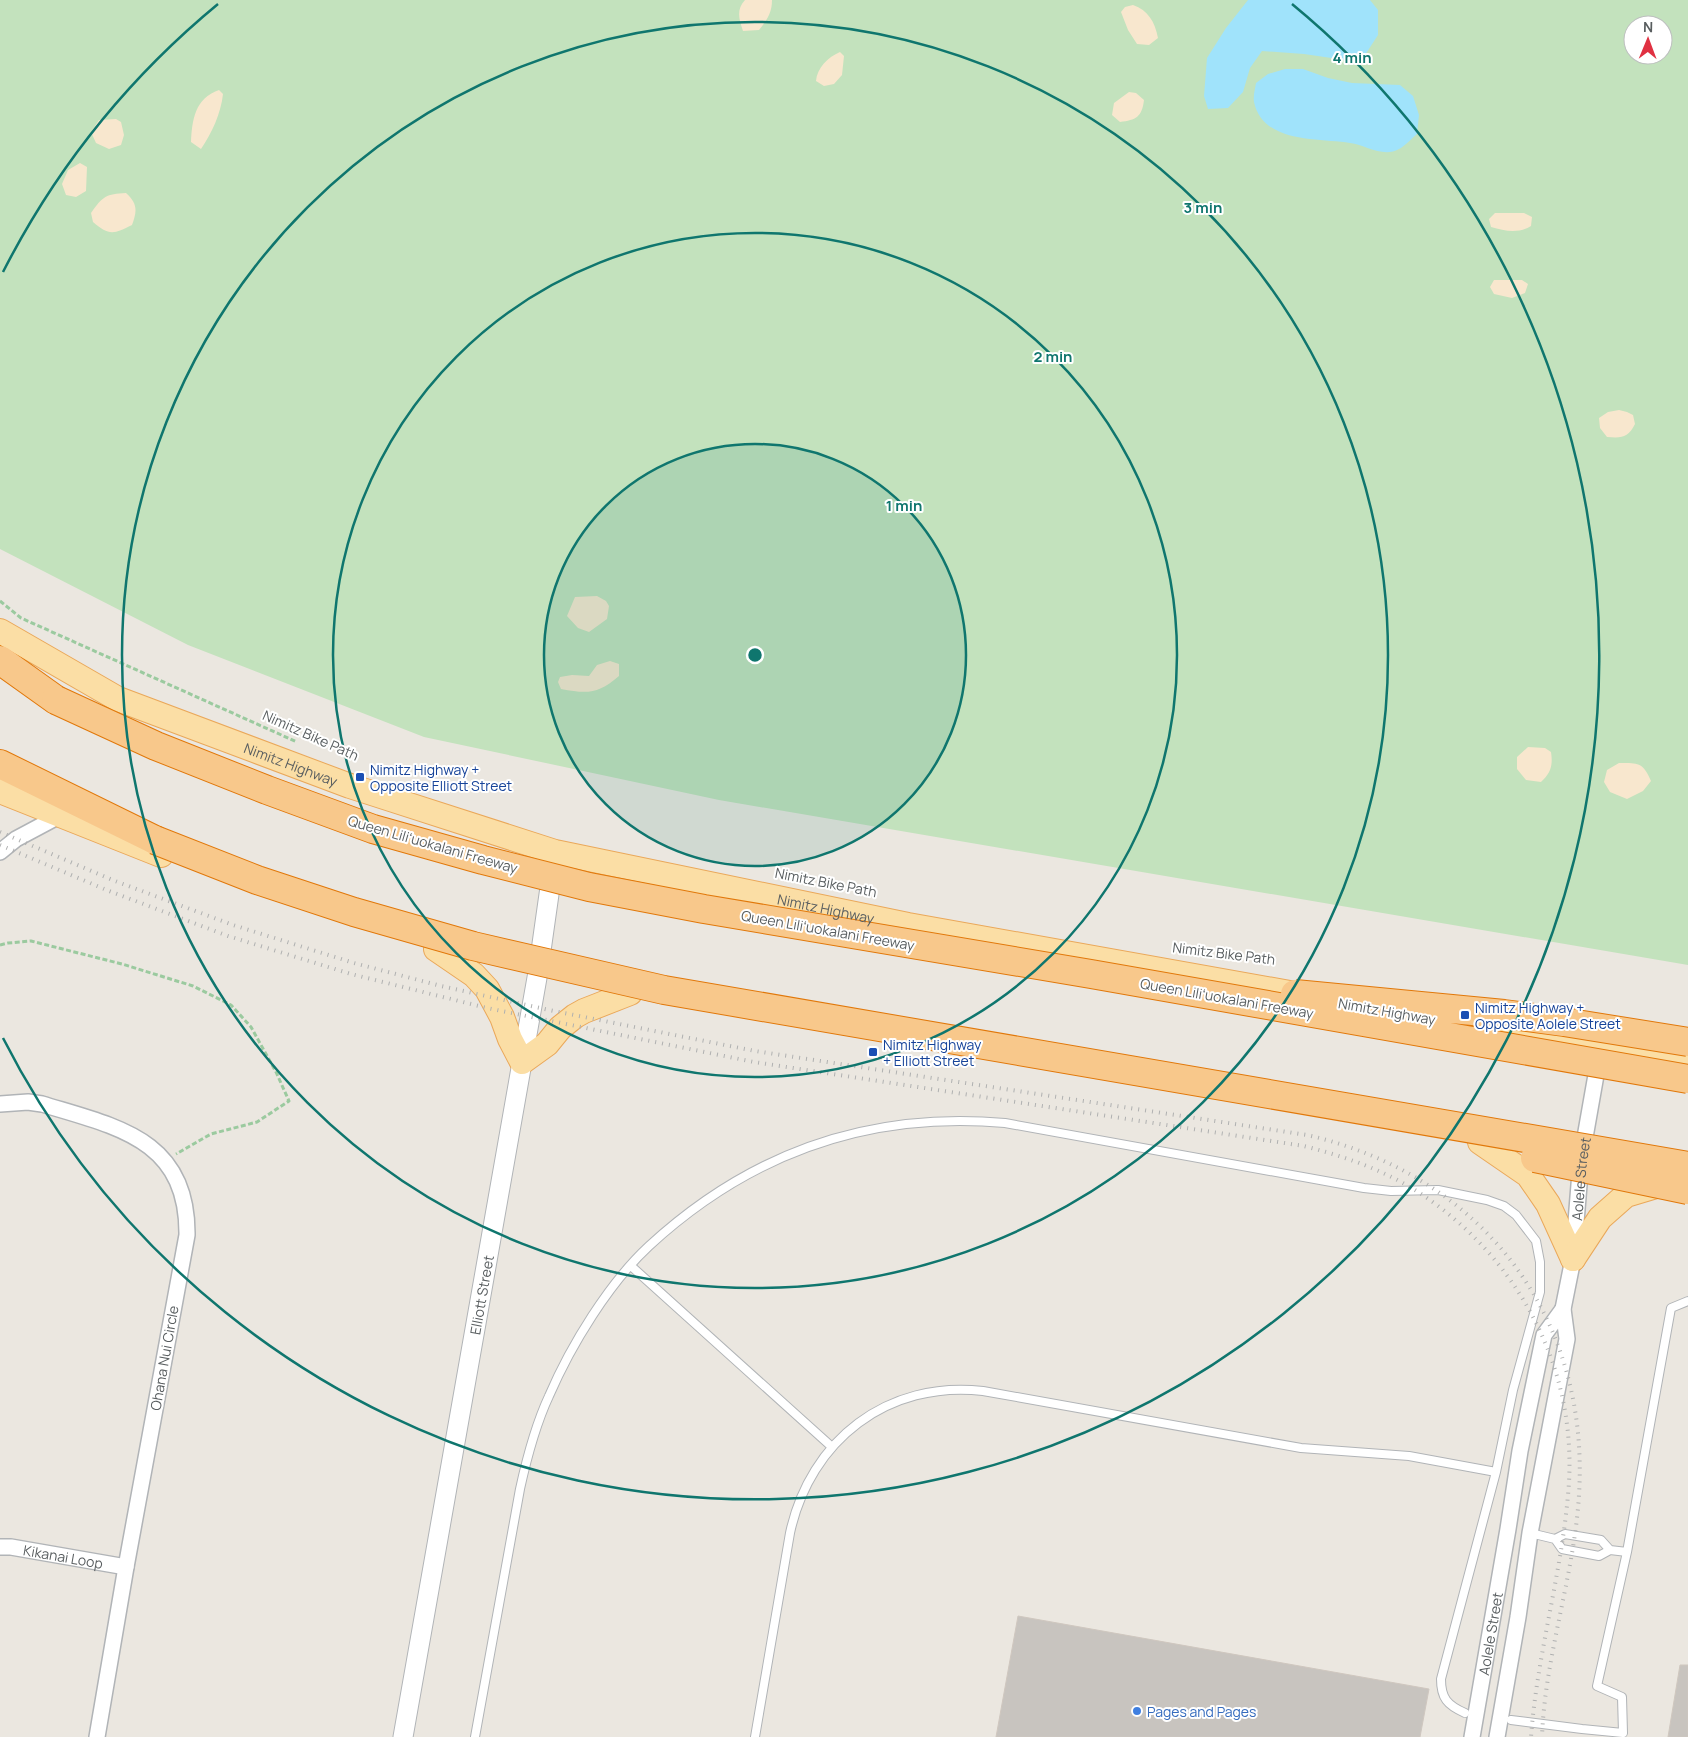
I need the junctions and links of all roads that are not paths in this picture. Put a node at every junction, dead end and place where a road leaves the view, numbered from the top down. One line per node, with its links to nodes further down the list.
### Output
1 (0, 631): 11 (main road, Nimitz Highway)
2 (0, 660): 4 (highway)
3 (0, 668): 4 (highway, Queen Liliʻuokalani Freeway)
4 (56, 700): 14 (highway, Queen Liliʻuokalani Freeway, bridge)
5 (0, 764): 9 (highway)
6 (0, 778): 9 (highway)
7 (0, 791): 8 (main road)
8 (61, 815): 10 (street); 12 (main road)
9 (155, 840): 24 (highway, bridge)
10 (0, 852)
11 (555, 852): 13 (street, Elliott Street); 17 (main road, Nimitz Highway)
12 (436, 949): 13 (main road); 18 (main road)
13 (538, 972): 15 (main road); 18 (street, Elliott Street)
14 (1091, 974): 16 (highway, bridge); 20 (highway, Queen Liliʻuokalani Freeway, bridge)
15 (630, 993): 18 (main road); 22 (main road)
16 (1688, 1042)
17 (1601, 1049): 19 (main road, Nimitz Highway); 23 (street, Aolele Street)
18 (522, 1062): 42 (street, Elliott Street)
19 (1688, 1064)
20 (1688, 1079)
21 (0, 1104): 37 (street, Ohana Nui Circle)
22 (1480, 1142): 23 (main road); 25 (main road)
23 (1581, 1160): 24 (main road); 25 (street, Aolele Street)
24 (1686, 1178): 25 (main road)
25 (1573, 1259): 28 (street, Aolele Street)
26 (631, 1266): 29 (lane); 30 (lane); 43 (lane)
27 (1688, 1301): 36 (lane)
28 (1563, 1309): 31 (street, Aolele Street); 32 (street, Aolele Street)
29 (832, 1447): 30 (lane); 44 (lane)
30 (1496, 1472): 38 (lane)
31 (1508, 1529): 32 (street); 45 (street, Aolele Street)
32 (1530, 1533): 33 (lane); 46 (street, Aolele Street)
33 (1554, 1539): 35 (lane); 35 (lane)
34 (0, 1547): 37 (street, Kikanai Loop)
35 (1610, 1550): 36 (lane)
36 (1627, 1552): 40 (lane)
37 (126, 1567): 41 (street, Ohana Nui Circle)
38 (1464, 1712)
39 (1512, 1720): 40 (lane)
40 (1623, 1735)
41 (97, 1737)
42 (403, 1737)
43 (475, 1737)
44 (755, 1737)
45 (1472, 1737)
46 (1497, 1737)

